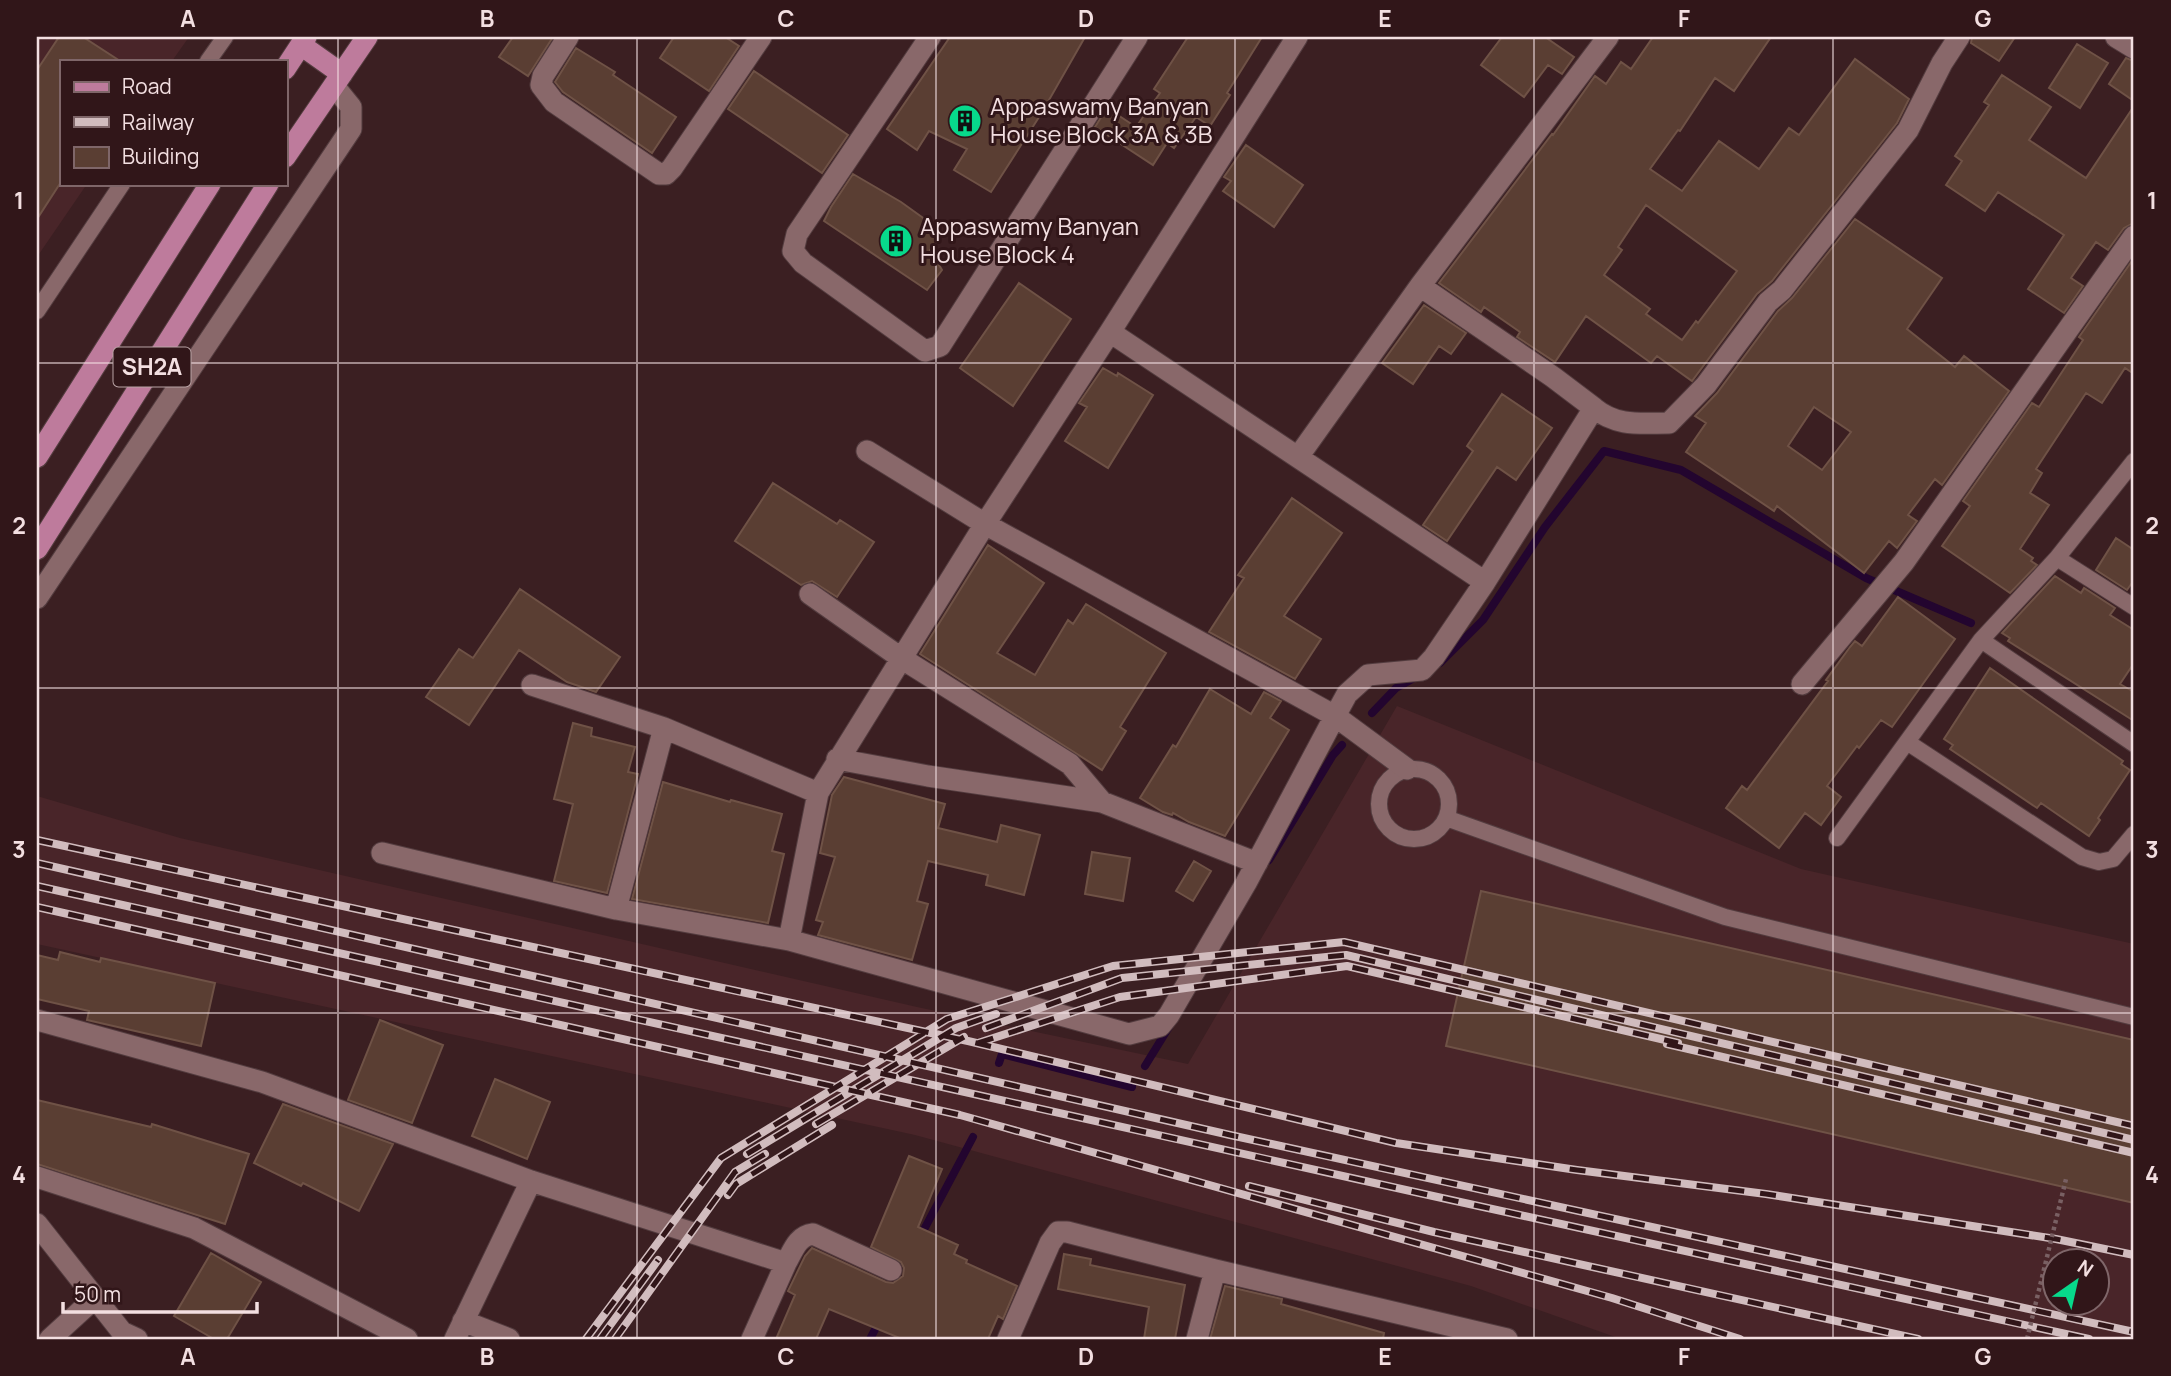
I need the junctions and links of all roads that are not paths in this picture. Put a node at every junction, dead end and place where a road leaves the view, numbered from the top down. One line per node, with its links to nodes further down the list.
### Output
1 (225, 37): 13 (lane)
2 (367, 37): 15 (main road)
3 (568, 37): 4 (street)
4 (761, 37)
5 (930, 37): 6 (street)
6 (1137, 37)
7 (1297, 37): 23 (street)
8 (1608, 37): 21 (street)
9 (1959, 37): 24 (street)
10 (2116, 37): 12 (street)
11 (304, 41): 14 (main road); 15 (main road)
12 (2134, 48)
13 (209, 60)
14 (287, 66)
15 (338, 80): 16 (main road); 34 (street)
16 (287, 154)
17 (121, 186): 22 (lane)
18 (209, 186): 26 (main road, SH2A)
19 (267, 186): 30 (main road, SH2A)
20 (2134, 236): 38 (street)
21 (1420, 286): 24 (street); 27 (street)
22 (37, 311)
23 (1110, 332): 27 (street); 29 (street)
24 (1594, 408): 32 (street)
25 (867, 450): 29 (street)
26 (37, 457)
27 (1298, 457): 32 (street)
28 (2134, 461): 31 (lane)
29 (985, 524): 37 (street); 40 (street)
30 (37, 549)
31 (2057, 558): 35 (lane); 36 (lane)
32 (1485, 582): 40 (street)
33 (810, 594): 37 (street)
34 (37, 598)
35 (2134, 607)
36 (1981, 640): 42 (lane); 43 (lane)
37 (901, 658): 44 (street); 47 (street)
38 (1802, 684)
39 (532, 685): 41 (street)
40 (1335, 716): 45 (street); 52 (street)
41 (664, 728): 46 (street); 53 (street)
42 (1907, 742): 49 (lane); 50 (lane)
43 (2134, 744)
44 (837, 759): 46 (street); 47 (street)
45 (1406, 769): 48 (lane); 48 (lane)
46 (818, 793): 54 (street)
47 (1102, 802): 52 (street)
48 (1446, 818): 55 (lane)
49 (2134, 834)
50 (1837, 838)
51 (382, 853): 53 (street)
52 (1256, 863): 54 (street)
53 (617, 909): 54 (street)
54 (789, 940)
55 (2134, 1017)
56 (37, 1020): 58 (street)
57 (37, 1177): 67 (street)
58 (531, 1181): 60 (street); 64 (street)
59 (37, 1224): 63 (street)
60 (786, 1264): 61 (street); 69 (street)
61 (891, 1270)
62 (1215, 1270): 70 (street); 71 (street); 72 (street)
63 (95, 1298): 65 (street); 66 (street)
64 (459, 1330): 68 (street)
65 (50, 1339)
66 (137, 1339)
67 (407, 1339)
68 (509, 1339)
69 (752, 1339)
70 (1008, 1339)
71 (1197, 1339)
72 (1507, 1339)

